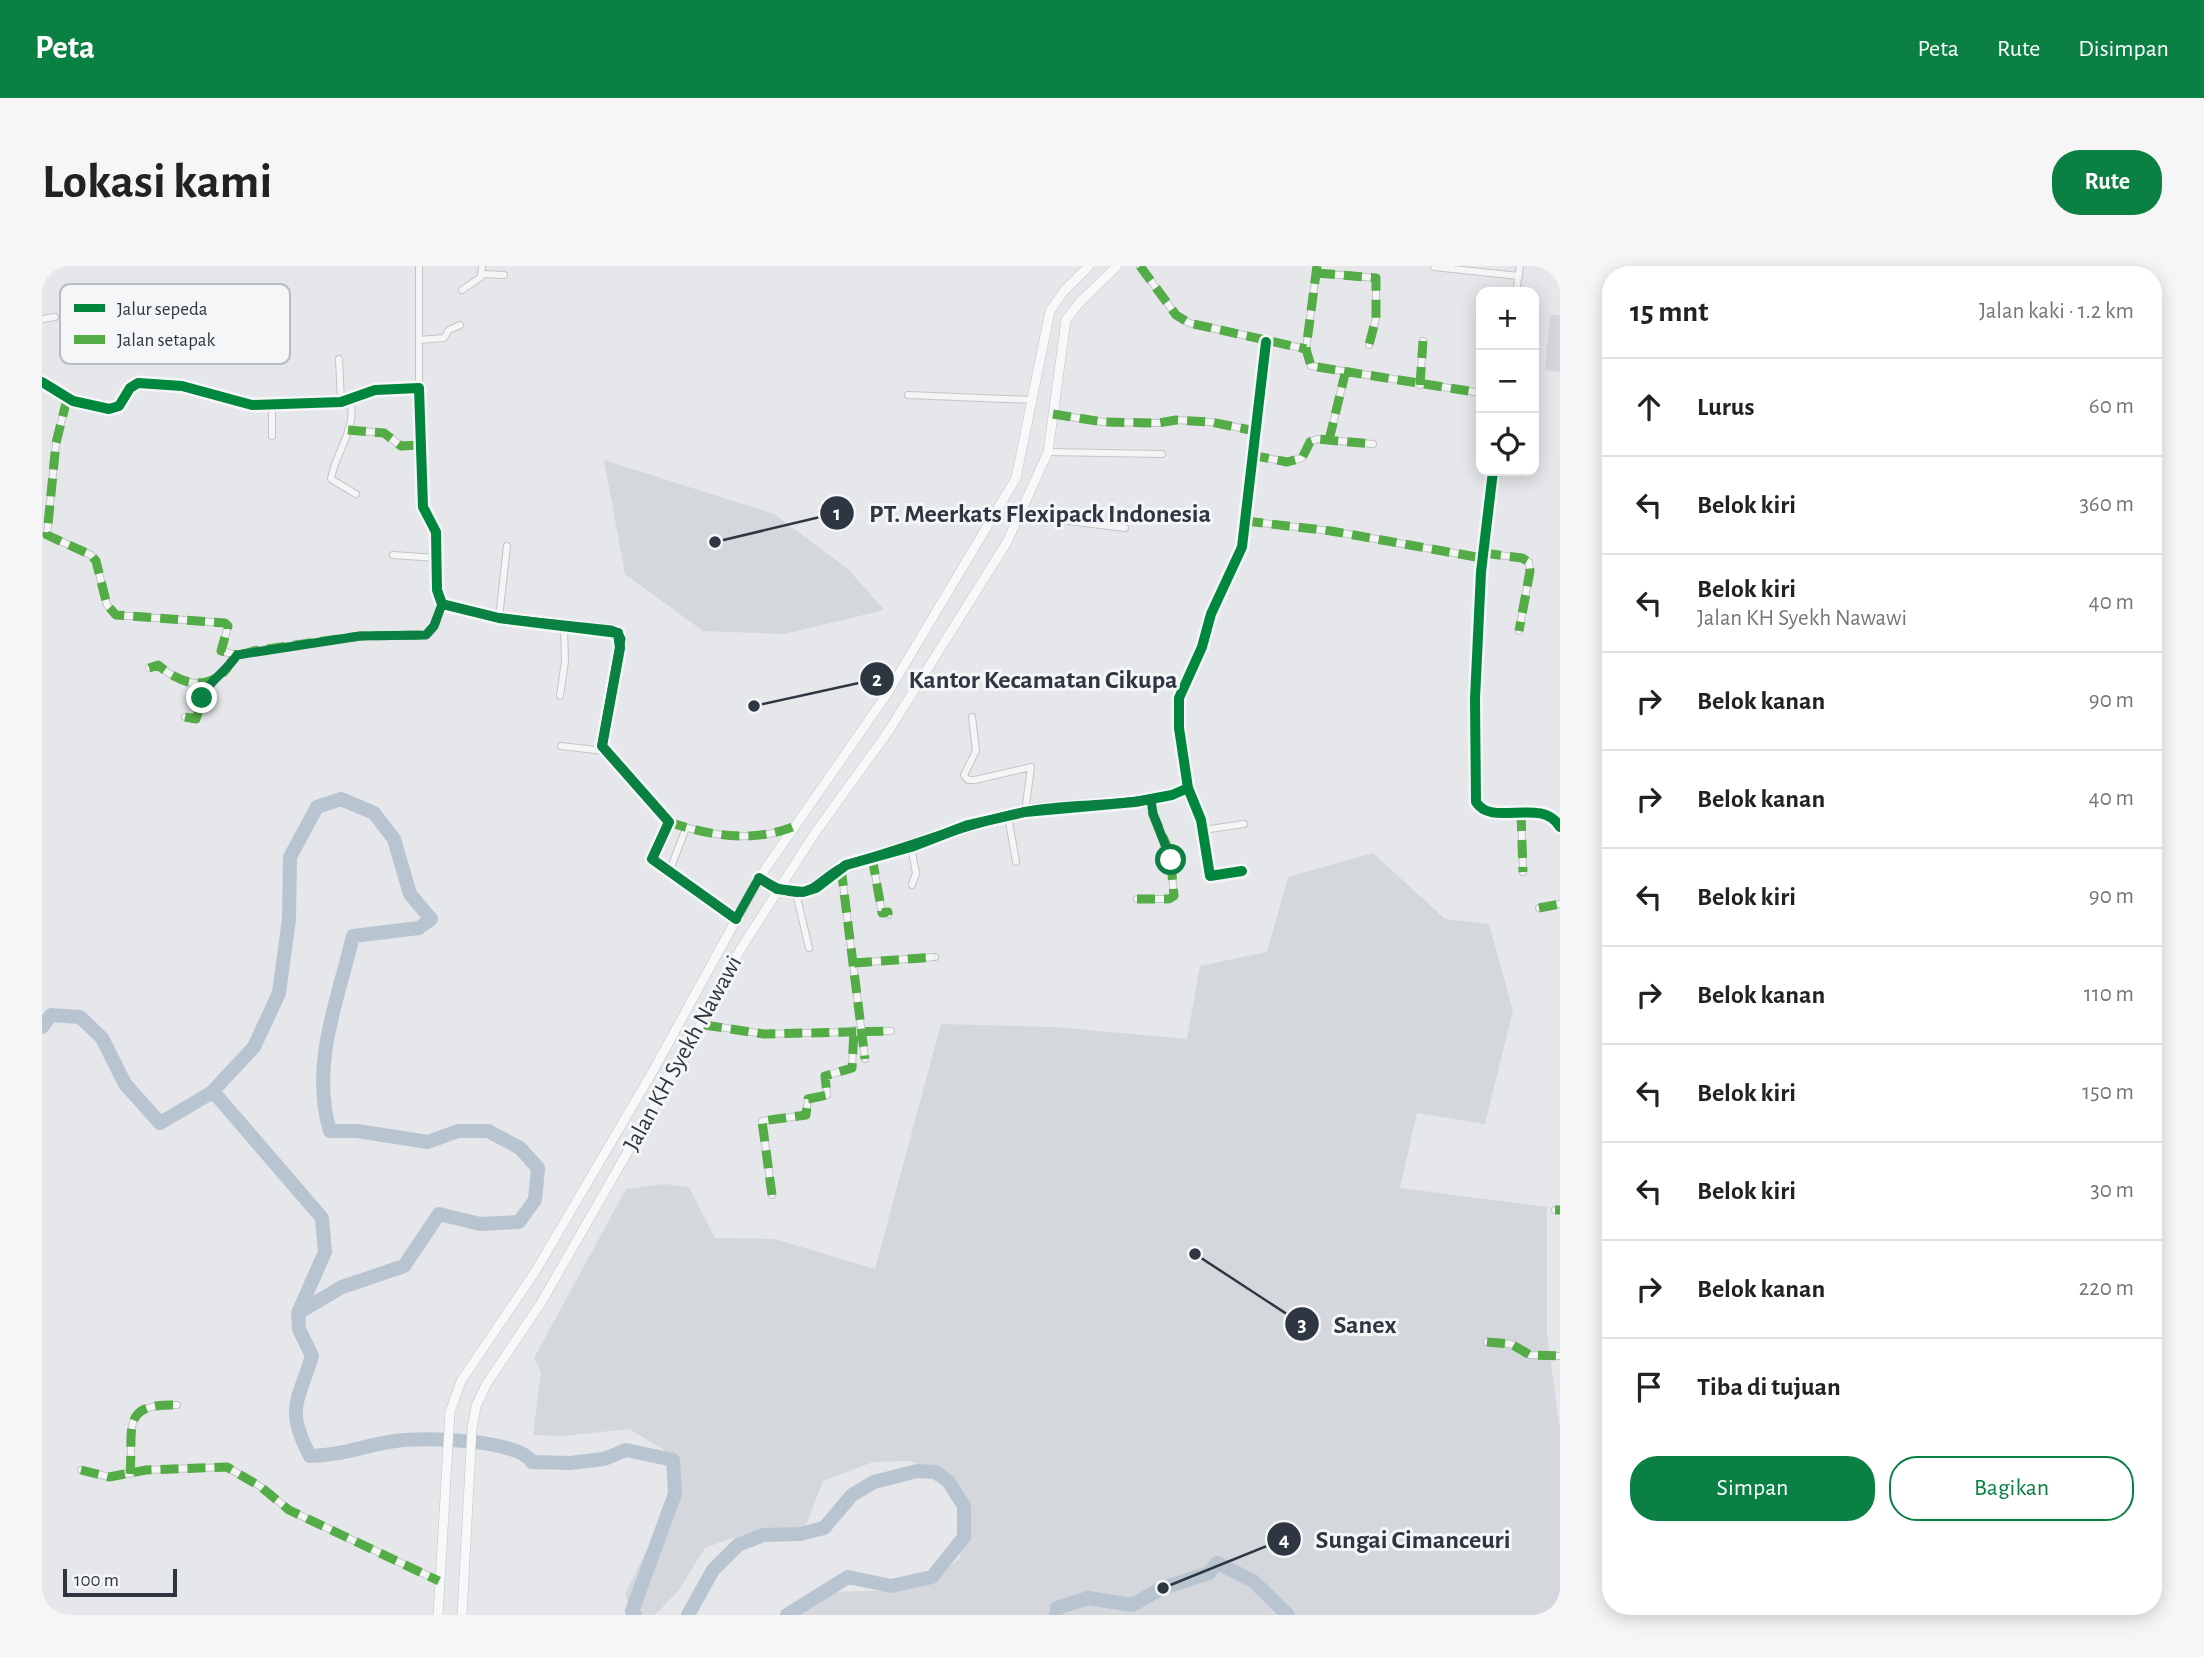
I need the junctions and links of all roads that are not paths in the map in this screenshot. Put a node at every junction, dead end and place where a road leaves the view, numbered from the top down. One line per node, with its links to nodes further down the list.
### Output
1 (419, 266): 17 (street)
2 (482, 266): 9 (street)
3 (1089, 266): 30 (main road, Jalan KH Syekh Nawawi)
4 (1117, 266): 34 (main road, Jalan KH Syekh Nawawi)
5 (1140, 266): 19 (street)
6 (1520, 266): 11 (street)
7 (1434, 267): 11 (street)
8 (1317, 270): 20 (street); 21 (street)
9 (482, 274): 10 (street); 13 (street)
10 (504, 275)
11 (1519, 276): 12 (street)
12 (1517, 287)
13 (462, 289)
14 (55, 317): 15 (street)
15 (42, 319)
16 (460, 326): 17 (street)
17 (419, 340): 26 (street)
18 (1423, 341): 25 (street)
19 (1266, 342): 21 (street); 36 (street)
20 (1369, 345)
21 (1306, 349): 23 (street)
22 (339, 359): 32 (street)
23 (1345, 374): 25 (street); 38 (street)
24 (42, 382): 29 (street)
25 (1420, 385): 27 (street)
26 (419, 388): 31 (street); 40 (street)
27 (1476, 392)
28 (908, 396): 30 (street)
29 (67, 398): 33 (street); 57 (street)
30 (1033, 400): 72 (main road, Jalan KH Syekh Nawawi)
31 (349, 401): 32 (street); 35 (street)
32 (341, 402): 33 (street)
33 (272, 405): 37 (street)
34 (1053, 414): 36 (street); 41 (main road, Jalan KH Syekh Nawawi)
35 (348, 430): 40 (street); 45 (street)
36 (1255, 430): 43 (street)
37 (272, 436)
38 (1329, 440): 39 (street); 43 (street)
39 (1373, 443)
40 (422, 445): 52 (street)
41 (1048, 452): 42 (street); 46 (main road, Jalan KH Syekh Nawawi)
42 (1162, 454)
43 (1251, 455): 47 (street)
44 (1492, 476): 51 (street)
45 (356, 494)
46 (1020, 515): 48 (street); 85 (main road, Jalan KH Syekh Nawawi)
47 (1245, 521): 51 (street); 65 (street)
48 (1125, 528)
49 (508, 546): 54 (street)
50 (393, 555): 52 (street)
51 (1483, 556): 56 (street); 68 (street)
52 (437, 558): 53 (street)
53 (442, 604): 54 (street); 57 (street)
54 (499, 618): 55 (street)
55 (564, 626): 60 (street); 64 (street)
56 (1519, 631)
57 (237, 655): 59 (street)
58 (149, 668): 59 (street)
59 (209, 682): 61 (street)
60 (560, 696)
61 (185, 717)
62 (972, 717): 67 (street)
63 (561, 746): 64 (street)
64 (604, 751): 70 (street)
65 (1188, 788): 66 (street); 75 (street)
66 (1151, 799): 67 (street); 87 (street)
67 (1025, 812): 69 (street)
68 (1521, 813): 73 (street); 82 (street)
69 (1008, 816): 76 (street); 78 (street)
70 (669, 822): 74 (street); 80 (street)
71 (1244, 824): 75 (street)
72 (795, 826): 74 (street); 83 (main road, Jalan KH Syekh Nawawi)
73 (1560, 827)
74 (686, 828): 80 (street)
75 (1203, 830): 81 (street)
76 (911, 847): 77 (street); 84 (street)
77 (872, 857): 79 (street); 90 (street)
78 (1016, 862)
79 (841, 868): 86 (street); 94 (street)
80 (670, 870): 91 (street)
81 (1242, 872)
82 (1523, 872)
83 (759, 878): 85 (street); 91 (main road, Jalan KH Syekh Nawawi)
84 (912, 885)
85 (777, 889): 86 (street); 95 (main road, Jalan KH Syekh Nawawi)
86 (796, 893): 92 (street)
87 (1138, 899)
88 (1560, 904): 89 (street)
89 (1539, 908)
90 (888, 915)
91 (736, 919): 105 (main road, Jalan KH Syekh Nawawi)
92 (809, 948)
93 (935, 957): 94 (street)
94 (854, 963): 96 (street)
95 (701, 1024): 96 (street); 107 (main road, Jalan KH Syekh Nawawi)
96 (858, 1030): 97 (street); 98 (street); 99 (street)
97 (891, 1031)
98 (865, 1059)
99 (772, 1195)
100 (1487, 1342): 101 (street)
101 (1560, 1356)
102 (177, 1405): 104 (street)
103 (82, 1470): 104 (street)
104 (130, 1474): 105 (street)
105 (439, 1581): 106 (main road, Jalan KH Syekh Nawawi)
106 (438, 1615)
107 (462, 1615)

